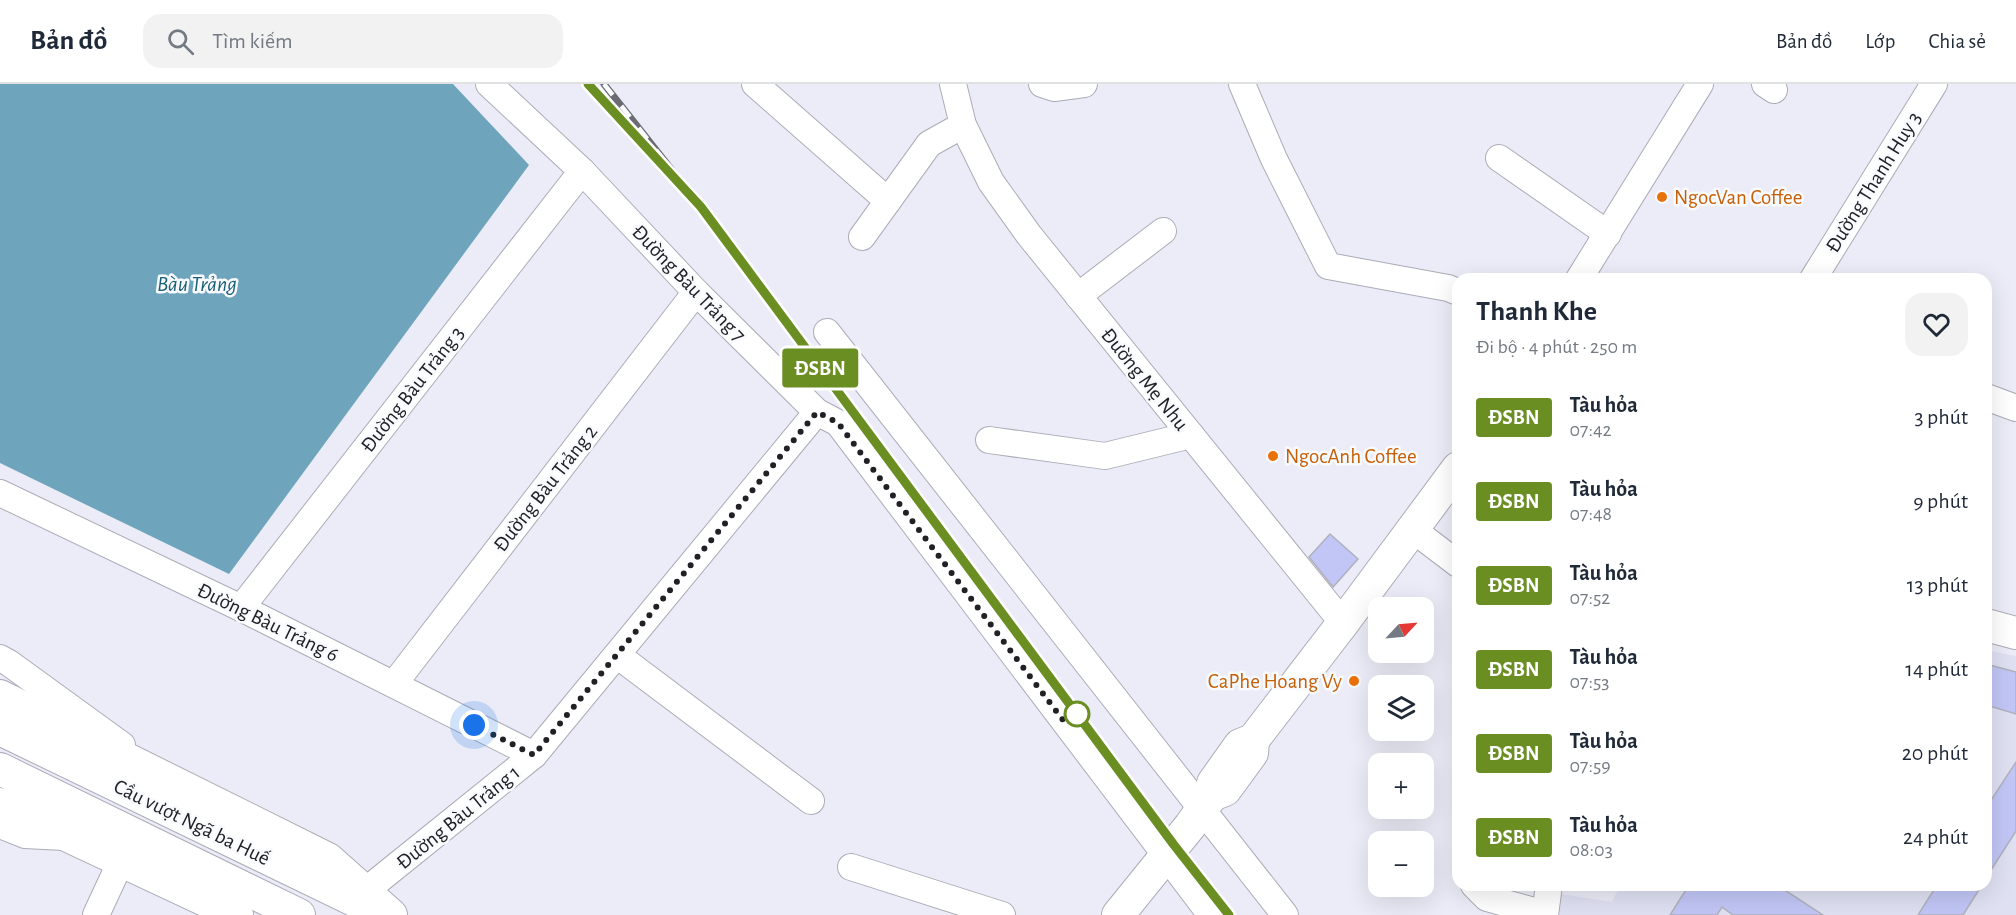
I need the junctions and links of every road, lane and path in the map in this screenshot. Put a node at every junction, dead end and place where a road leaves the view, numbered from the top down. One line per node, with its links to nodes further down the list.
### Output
1 (489, 84): 11 (street, Đường Bàu Trảng 7)
2 (754, 84): 12 (street)
3 (953, 84): 9 (street, Đường Mẹ Nhu)
4 (1042, 84): 5 (street)
5 (1084, 84)
6 (1242, 84): 18 (street)
7 (1700, 84): 14 (street)
8 (1934, 84): 17 (street, Đường Thanh Huy 3)
9 (963, 125): 12 (street); 20 (street, Đường Mẹ Nhu)
10 (1499, 158): 14 (street)
11 (582, 171): 19 (street, Đường Bàu Trảng 7); 31 (street, Đường Bàu Trảng 3)
12 (888, 201): 15 (street)
13 (1162, 231): 20 (street)
14 (1608, 234): 16 (street)
15 (862, 237)
16 (1583, 273)
17 (1817, 273)
18 (1452, 290)
19 (696, 292): 24 (street, Đường Bàu Trảng 7); 37 (street, Đường Bàu Trảng 2)
20 (1078, 296): 25 (street, Đường Mẹ Nhu)
21 (827, 332): 44 (street)
22 (1992, 399): 23 (street)
23 (2016, 408)
24 (817, 412): 35 (street, Đường Bàu Trảng 1); 48 (street, Đường Bàu Trảng 7)
25 (1191, 435): 26 (street); 32 (street, Đường Mẹ Nhu)
26 (989, 440)
27 (1452, 476): 29 (main road)
28 (0, 492): 31 (street, Đường Bàu Trảng 6)
29 (1412, 530): 30 (street); 32 (main road)
30 (1452, 560)
31 (241, 608): 37 (street, Đường Bàu Trảng 6)
32 (1343, 623): 44 (main road)
33 (1992, 627): 34 (main road)
34 (2016, 633)
35 (617, 655): 40 (street, Đường Bàu Trảng 1); 43 (street)
36 (0, 658): 42 (street)
37 (393, 684): 40 (street, Đường Bàu Trảng 6)
38 (0, 696): 42 (main road, Cầu vượt Ngã ba Huế)
39 (0, 729): 53 (main road, Cầu vượt Ngã ba Huế)
40 (534, 755): 53 (street, Đường Bàu Trảng 1)
41 (0, 770): 57 (main road, Cầu vượt Ngã ba Huế)
42 (173, 783): 53 (main road, Cầu vượt Ngã ba Huế)
43 (811, 801)
44 (1207, 802): 48 (main road); 62 (street)
45 (0, 804): 47 (main road)
46 (0, 825): 47 (street)
47 (69, 838): 49 (main road)
48 (1166, 856): 60 (main road); 61 (street, Đường Bàu Trảng 7)
49 (121, 861): 55 (street); 56 (main road)
50 (851, 867): 59 (street)
51 (1480, 891): 54 (street)
52 (1548, 891): 54 (street)
53 (374, 903): 58 (main road)
54 (1545, 914)
55 (96, 915)
56 (237, 915)
57 (299, 915)
58 (391, 915)
59 (1002, 915)
60 (1118, 915)
61 (1211, 915)
62 (1285, 915)

